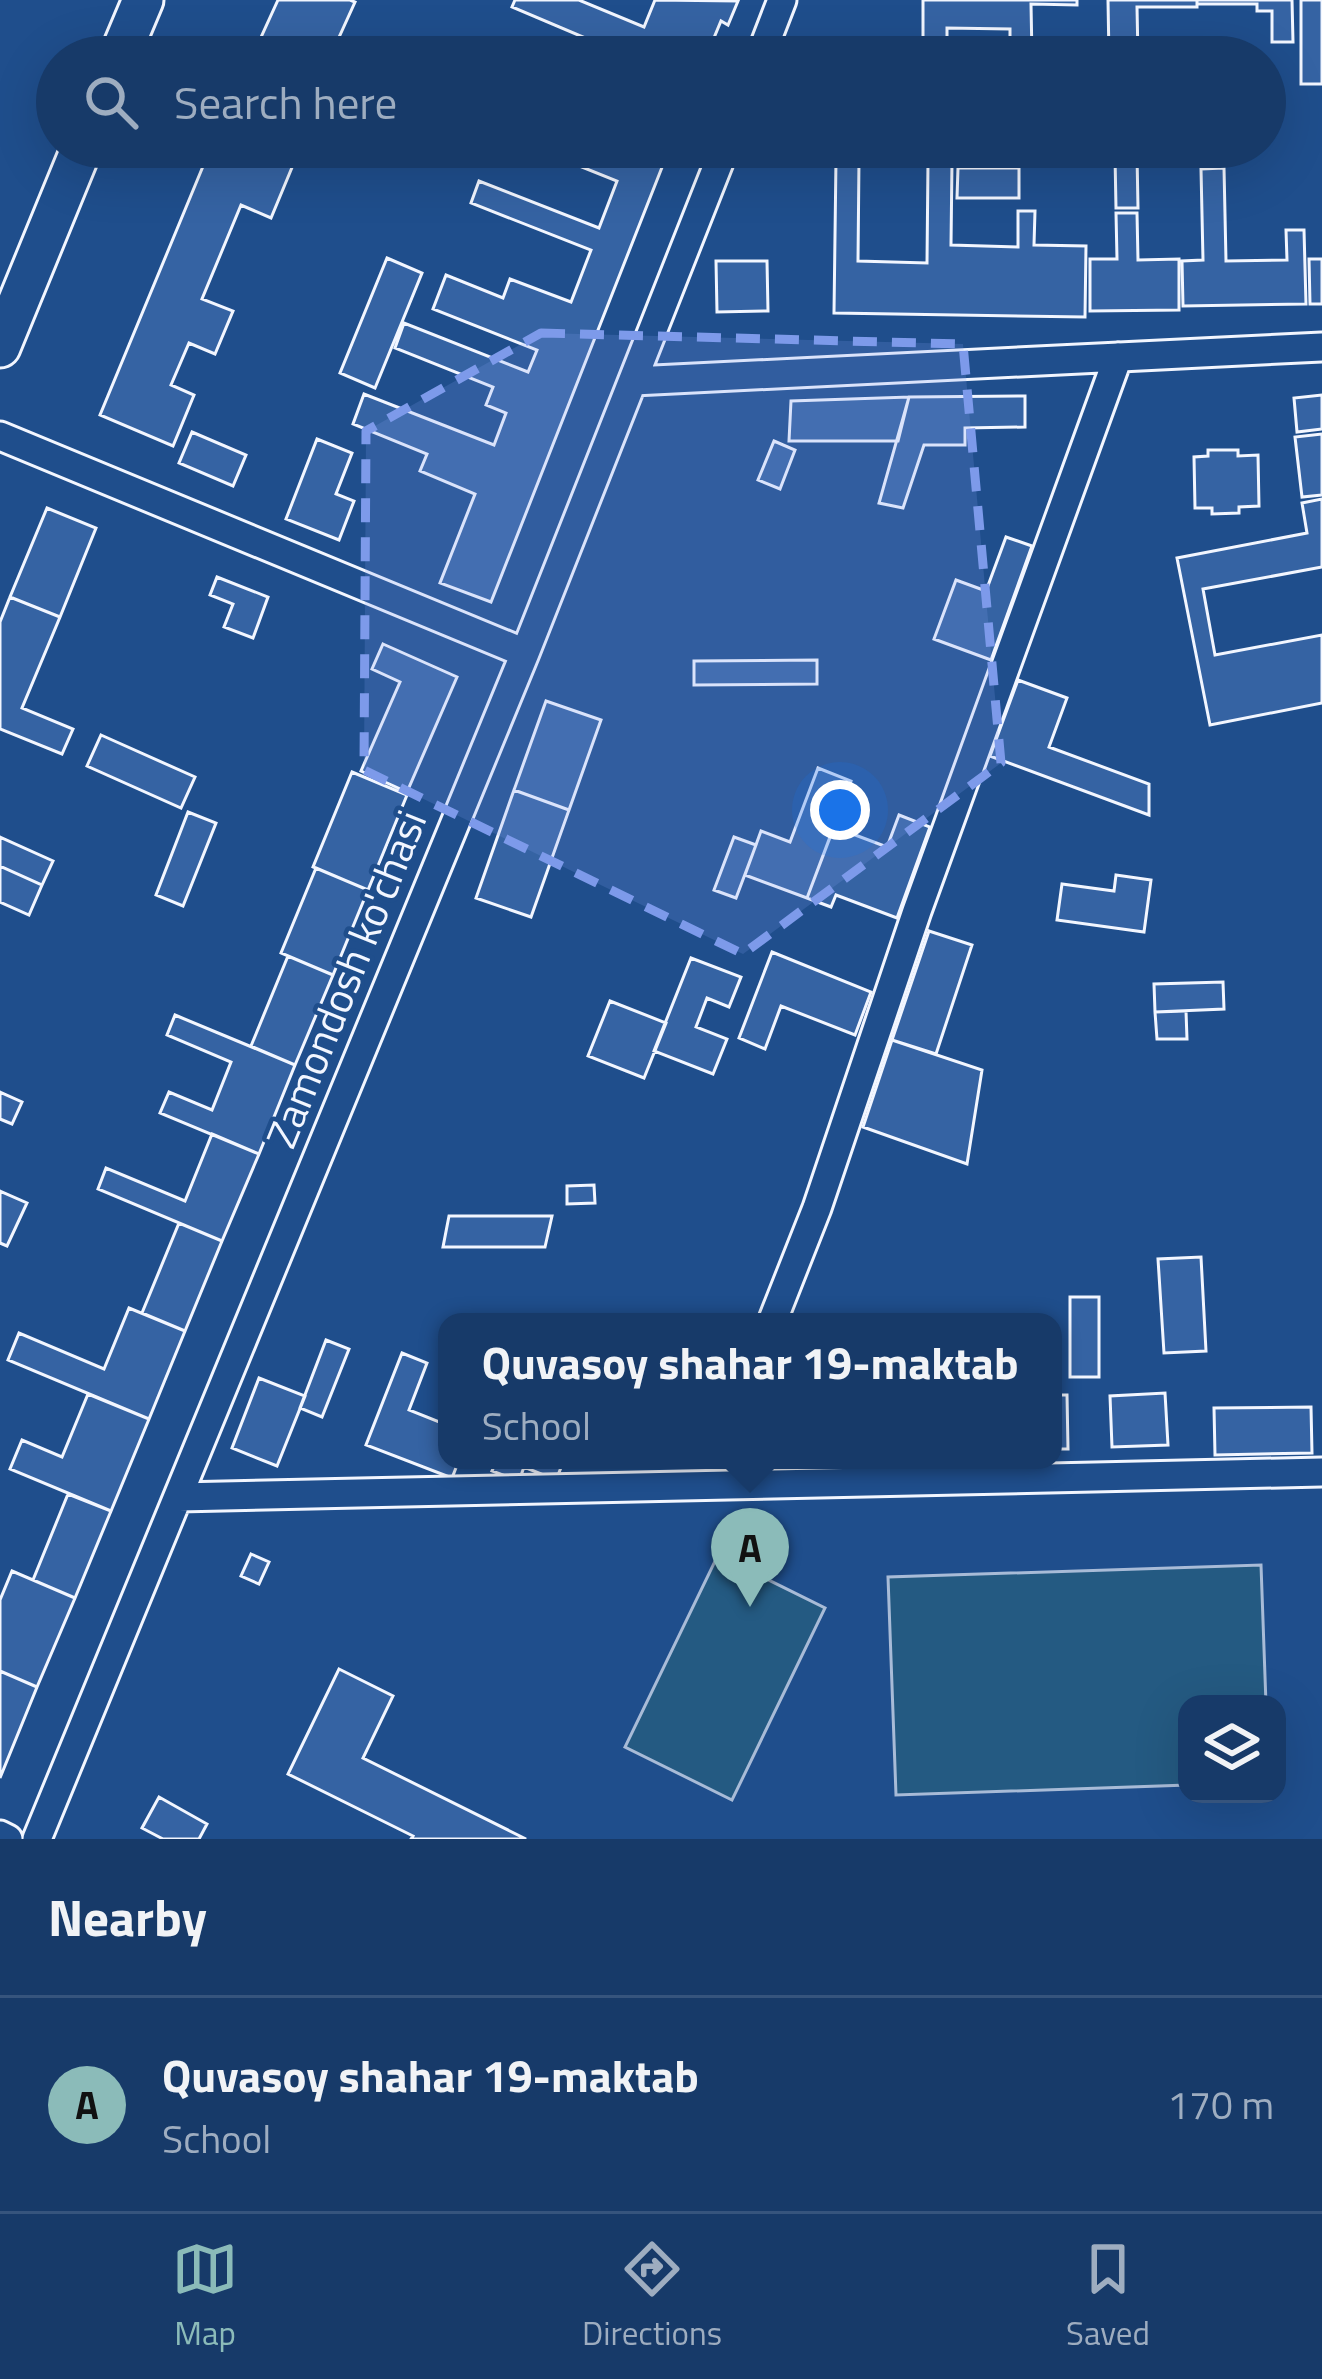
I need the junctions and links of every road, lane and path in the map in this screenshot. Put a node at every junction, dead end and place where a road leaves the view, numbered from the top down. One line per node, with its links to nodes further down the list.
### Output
1 (143, 0): 3 (main road)
2 (782, 0): 4 (street)
3 (128, 36)
4 (768, 36)
5 (73, 168): 7 (main road)
6 (717, 168): 10 (street, Zamondosh ko'chasi)
7 (0, 347)
8 (1322, 347): 9 (street)
9 (1118, 357): 10 (street); 13 (street)
10 (634, 381): 12 (street, Zamondosh ko'chasi)
11 (0, 436): 12 (street)
12 (525, 653): 16 (street, Zamondosh ko'chasi)
13 (776, 1313)
14 (713, 1472): 15 (street); 16 (street)
15 (1322, 1472)
16 (179, 1496): 19 (street, Zamondosh ko'chasi)
17 (0, 1835): 18 (street)
18 (8, 1839)
19 (37, 1839)

